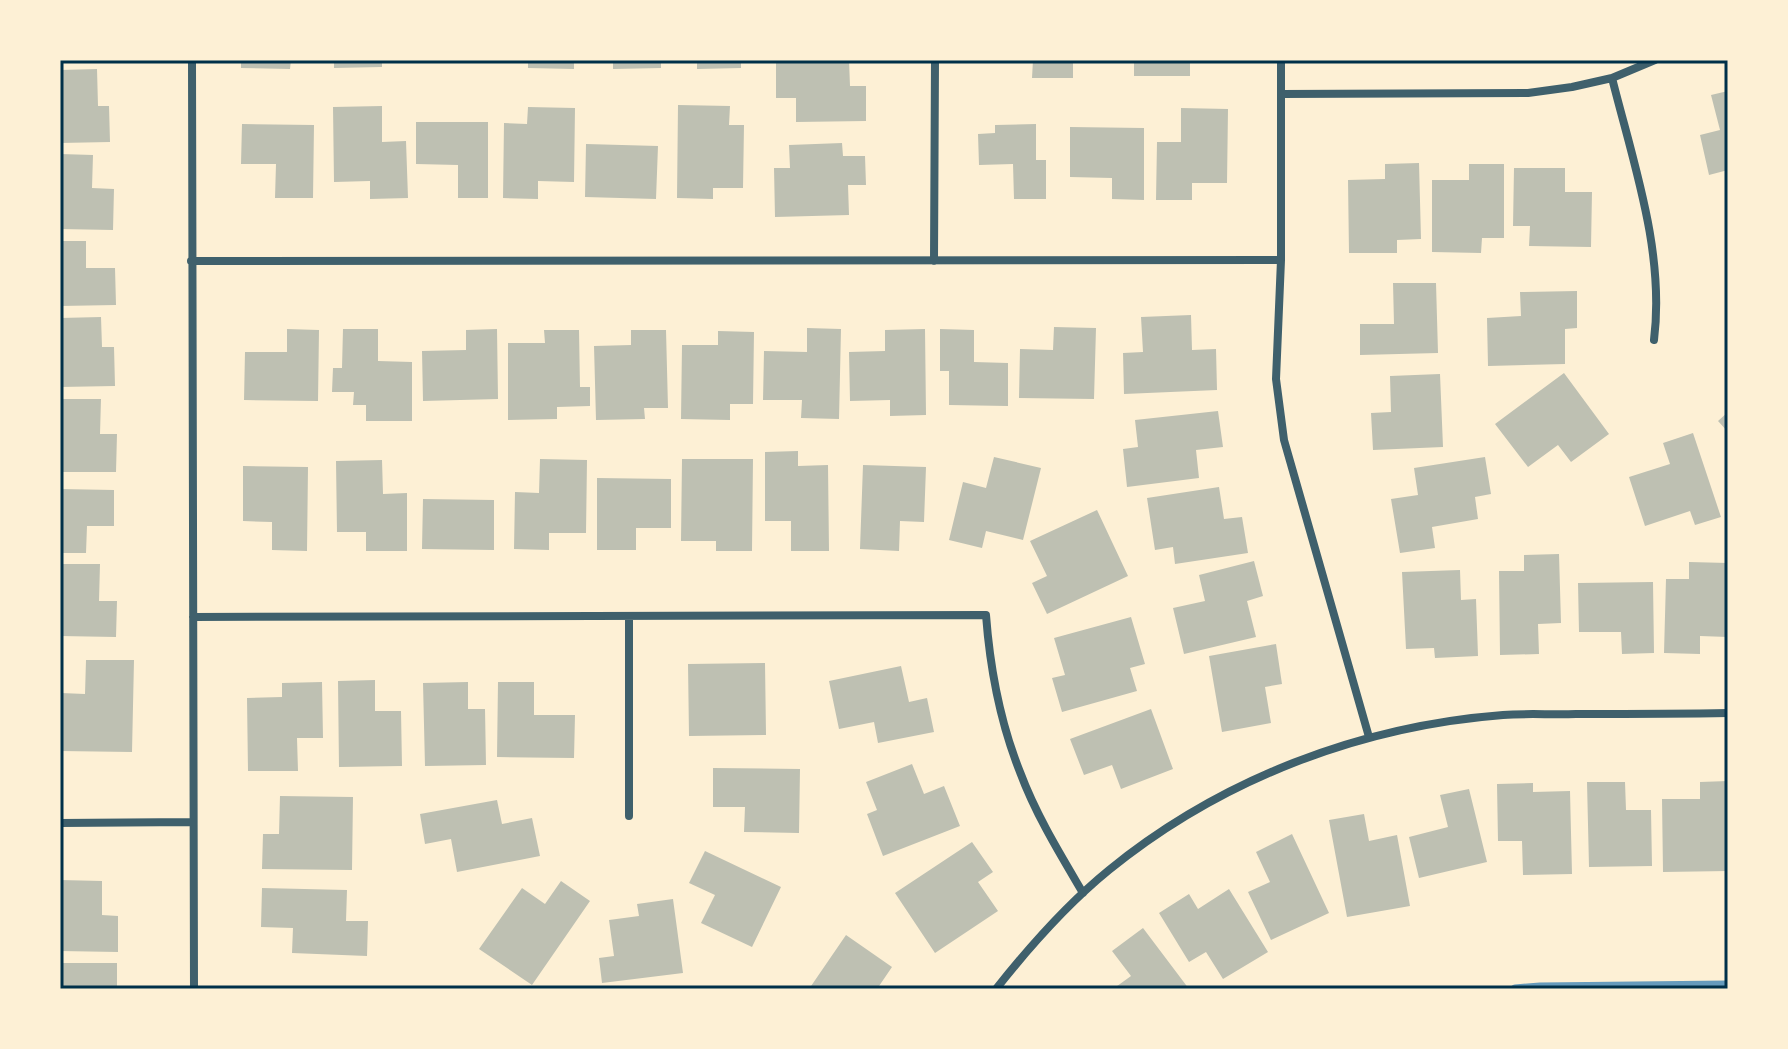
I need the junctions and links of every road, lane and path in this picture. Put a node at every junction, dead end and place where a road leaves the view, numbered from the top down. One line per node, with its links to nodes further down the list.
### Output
1 (192, 60): 8 (street)
2 (935, 60): 9 (street)
3 (1281, 60): 6 (street)
4 (1655, 60): 5 (street)
5 (1612, 78): 6 (street); 10 (street)
6 (1281, 94): 7 (street)
7 (1281, 260): 9 (street); 14 (street)
8 (191, 261): 9 (street); 12 (street)
9 (934, 261)
10 (1654, 340)
11 (629, 616): 12 (street); 15 (street); 18 (street)
12 (193, 617): 16 (street)
13 (1728, 713): 14 (street)
14 (1369, 737): 18 (street)
15 (629, 816)
16 (193, 822): 17 (street); 19 (street)
17 (60, 823)
18 (1083, 893): 20 (street)
19 (194, 989)
20 (996, 989)

